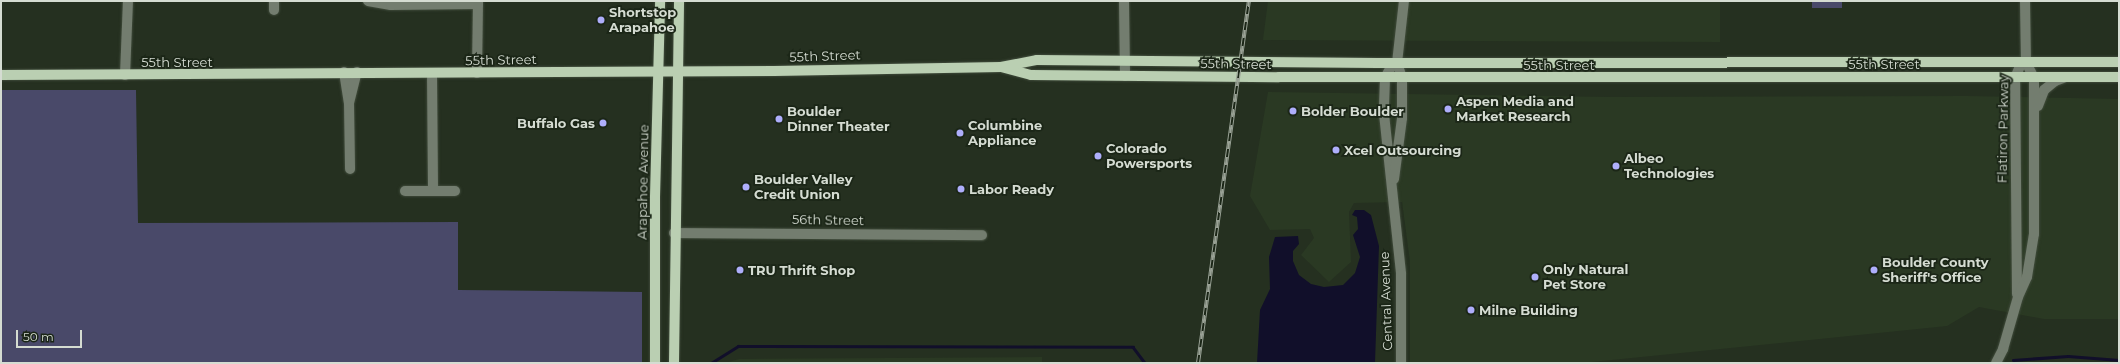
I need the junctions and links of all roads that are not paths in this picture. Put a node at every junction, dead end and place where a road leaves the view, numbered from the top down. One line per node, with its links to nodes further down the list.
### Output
1 (128, 1): 22 (street)
2 (368, 1): 8 (street)
3 (660, 1): 17 (main road, Arapahoe Avenue)
4 (679, 1): 18 (main road)
5 (1124, 1): 10 (street)
6 (1404, 1): 13 (street, Central Avenue)
7 (2025, 1): 11 (street)
8 (391, 3): 9 (street)
9 (478, 3): 20 (street)
10 (1125, 60): 13 (main road, 55th Street); 14 (main road, 55th Street); 23 (street)
11 (2026, 62): 12 (main road, 55th Street); 13 (main road, 55th Street); 27 (street, Flatiron Parkway); 28 (street, Flatiron Parkway)
12 (2119, 62)
13 (1397, 63): 25 (street); 26 (street, Central Avenue)
14 (1001, 67): 18 (main road, 55th Street); 23 (main road, 55th Street)
15 (344, 72): 16 (main road, 55th Street); 22 (main road, 55th Street); 30 (street)
16 (357, 72): 19 (main road, 55th Street); 30 (street)
17 (659, 72): 18 (main road, 55th Street); 20 (main road, 55th Street); 40 (main road, Arapahoe Avenue)
18 (679, 72): 37 (main road)
19 (432, 73): 20 (main road, 55th Street); 35 (street)
20 (477, 73)
21 (1, 75): 22 (main road, 55th Street)
22 (126, 75)
23 (1125, 76): 25 (main road, 55th Street)
24 (2119, 77): 29 (main road, 55th Street)
25 (1385, 78): 26 (main road, 55th Street); 33 (street, Central Avenue)
26 (1402, 78): 27 (main road, 55th Street); 33 (street, Central Avenue)
27 (2015, 78): 28 (main road, 55th Street); 39 (street, Flatiron Parkway)
28 (2034, 78): 29 (main road, 55th Street); 31 (street, Flatiron Parkway)
29 (2066, 78): 31 (street)
30 (349, 103): 32 (street)
31 (2035, 124): 39 (street, Flatiron Parkway)
32 (350, 169)
33 (1393, 190): 42 (street, Central Avenue)
34 (405, 191): 35 (street)
35 (433, 191): 36 (street)
36 (455, 191)
37 (674, 233): 38 (street, 56th Street); 41 (main road)
38 (982, 235)
39 (2018, 297): 43 (street, Flatiron Parkway)
40 (655, 363)
41 (674, 363)
42 (1401, 363)
43 (1996, 363)

